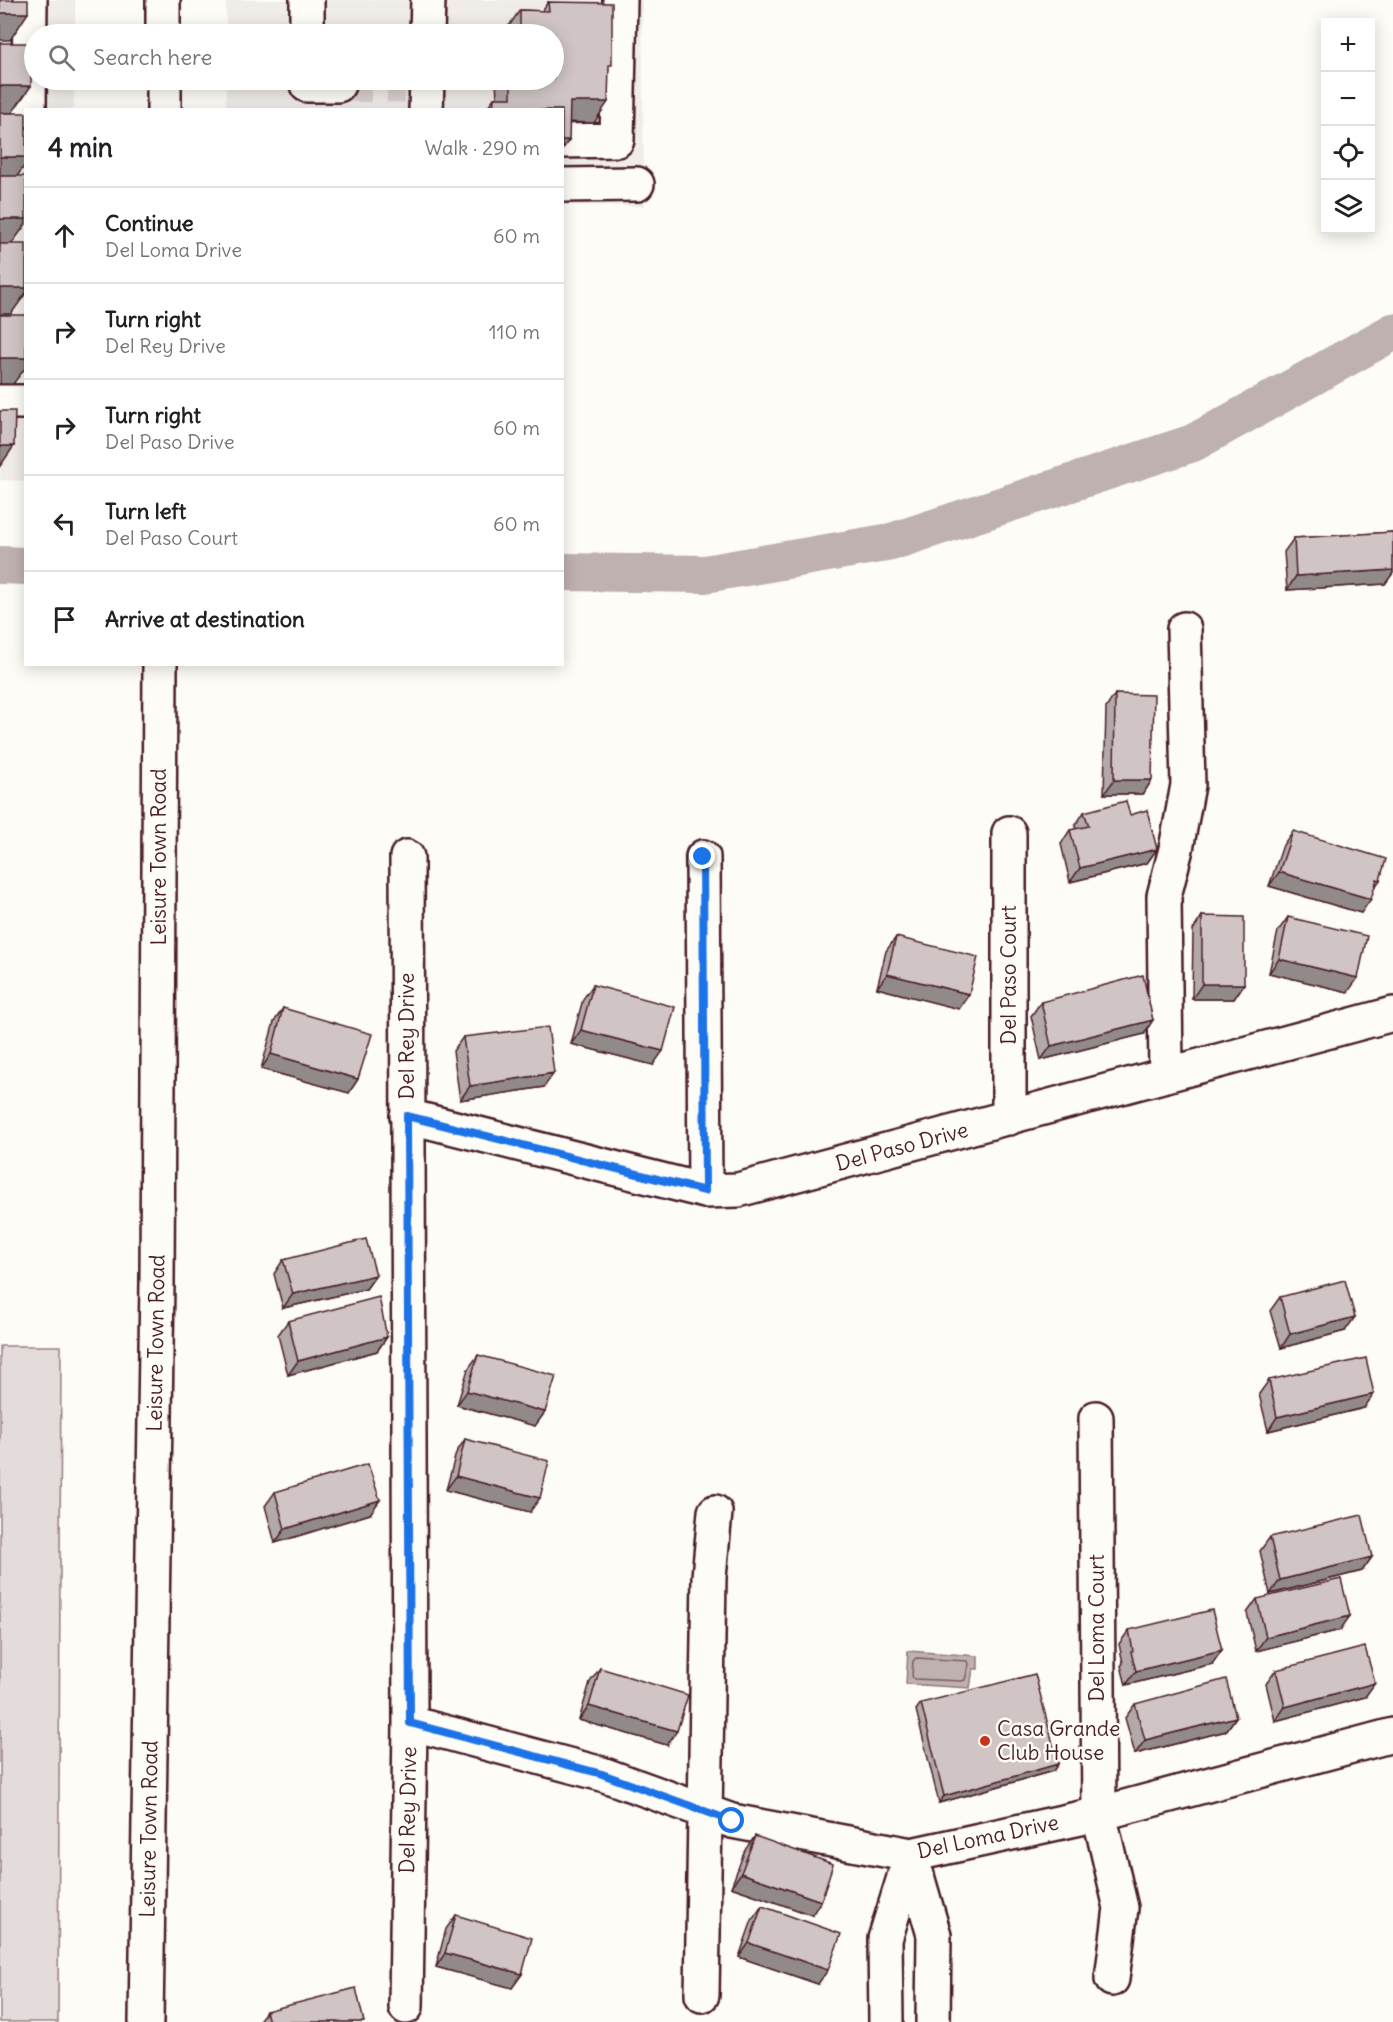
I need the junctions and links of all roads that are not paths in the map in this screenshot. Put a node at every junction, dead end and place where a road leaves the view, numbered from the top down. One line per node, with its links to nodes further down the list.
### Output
1 (30, 0): 6 (street)
2 (163, 0): 7 (street)
3 (307, 0): 8 (street)
4 (428, 0): 9 (street)
5 (620, 0): 14 (street)
6 (30, 24)
7 (163, 24)
8 (307, 24)
9 (427, 24)
10 (29, 90): 12 (street)
11 (164, 90): 13 (street)
12 (29, 108)
13 (164, 108)
14 (564, 141)
15 (637, 184): 16 (street)
16 (564, 185)
17 (0, 402): 18 (street)
18 (24, 402)
19 (1184, 628): 25 (street)
20 (160, 666): 39 (street, Leisure Town Road)
21 (1009, 833): 27 (street, Del Paso Court)
22 (407, 857): 26 (street, Del Rey Drive)
23 (703, 857): 28 (street)
24 (1393, 1014): 25 (street, Del Paso Drive)
25 (1166, 1075): 27 (street, Del Paso Drive)
26 (407, 1116): 28 (street, Del Paso Drive); 31 (street, Del Rey Drive)
27 (1009, 1118): 28 (street, Del Paso Drive)
28 (705, 1191)
29 (1096, 1418): 34 (street, Del Loma Court)
30 (715, 1512): 33 (street)
31 (410, 1723): 33 (street, Del Loma Drive); 38 (street, Del Rey Drive)
32 (1393, 1735): 34 (street, Del Loma Drive)
33 (705, 1811): 35 (street, Del Loma Drive); 37 (street)
34 (1099, 1814): 35 (street, Del Loma Drive); 36 (street, Del Loma Court)
35 (911, 1855): 40 (street); 41 (street)
36 (1112, 1979)
37 (702, 1995)
38 (406, 2007)
39 (146, 2022)
40 (886, 2022)
41 (933, 2022)

